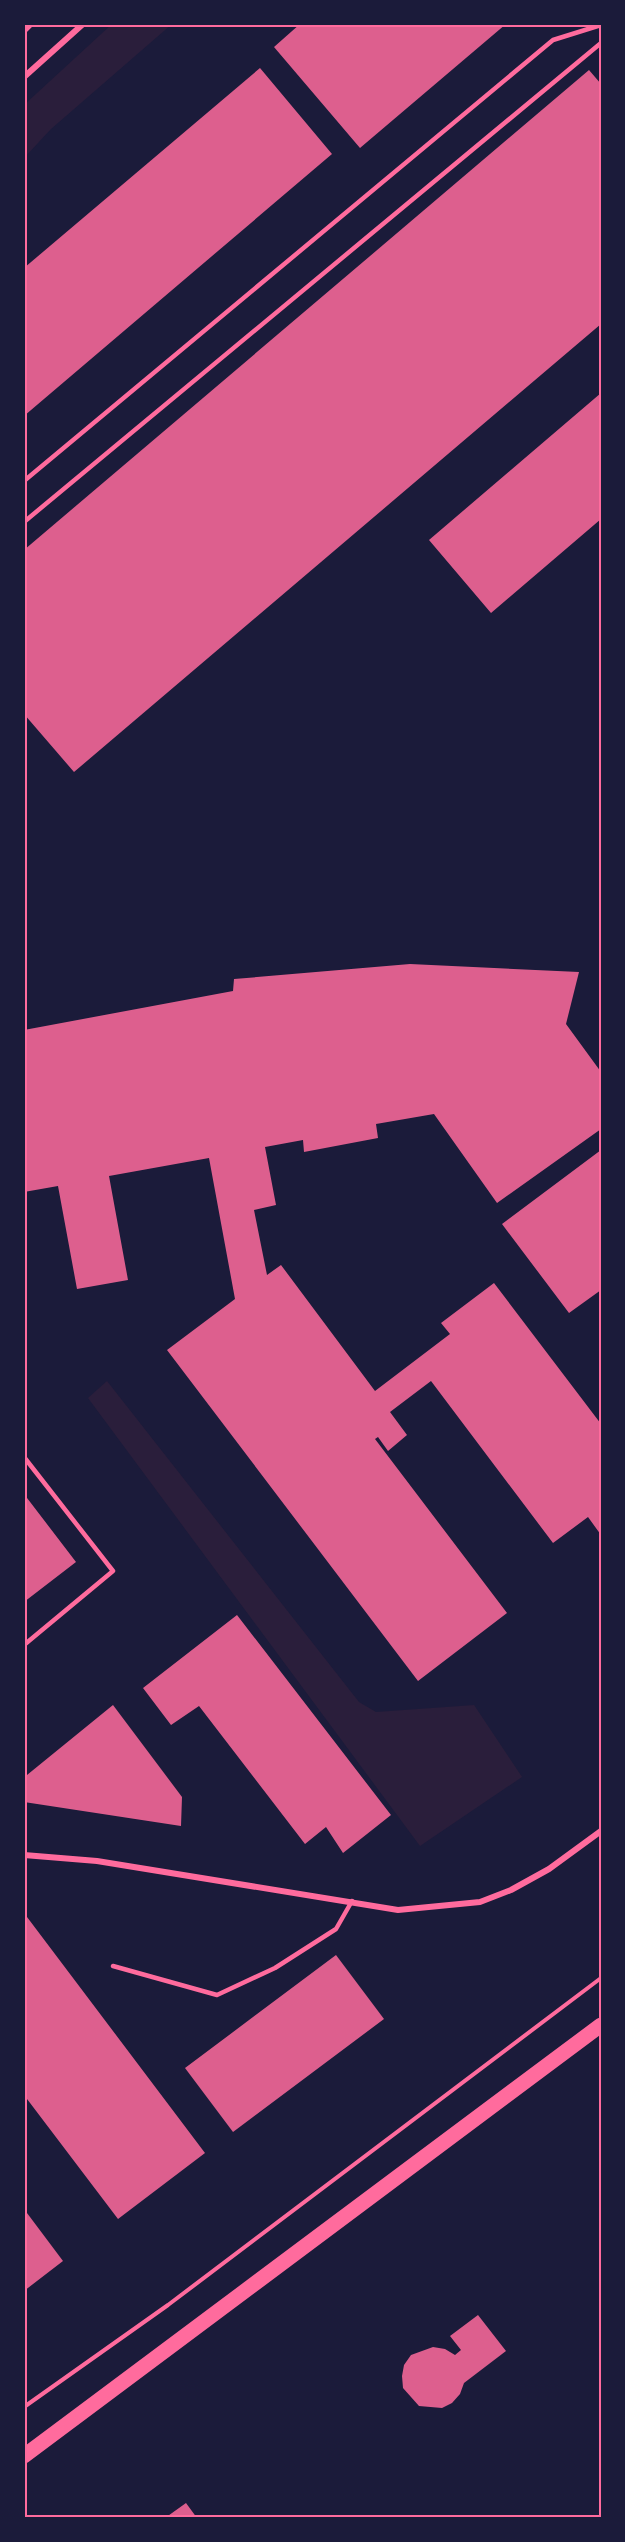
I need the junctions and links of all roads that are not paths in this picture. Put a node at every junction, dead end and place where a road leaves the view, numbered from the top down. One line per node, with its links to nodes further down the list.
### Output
1 (83, 24): 4 (street)
2 (601, 25): 5 (lane)
3 (601, 43): 6 (lane)
4 (24, 76)
5 (24, 481)
6 (24, 522)
7 (24, 1457): 8 (lane)
8 (24, 1645)
9 (601, 1831): 11 (street)
10 (24, 1855): 11 (street)
11 (353, 1901): 12 (lane)
12 (113, 1966)
13 (601, 2025): 14 (main road)
14 (24, 2456)

